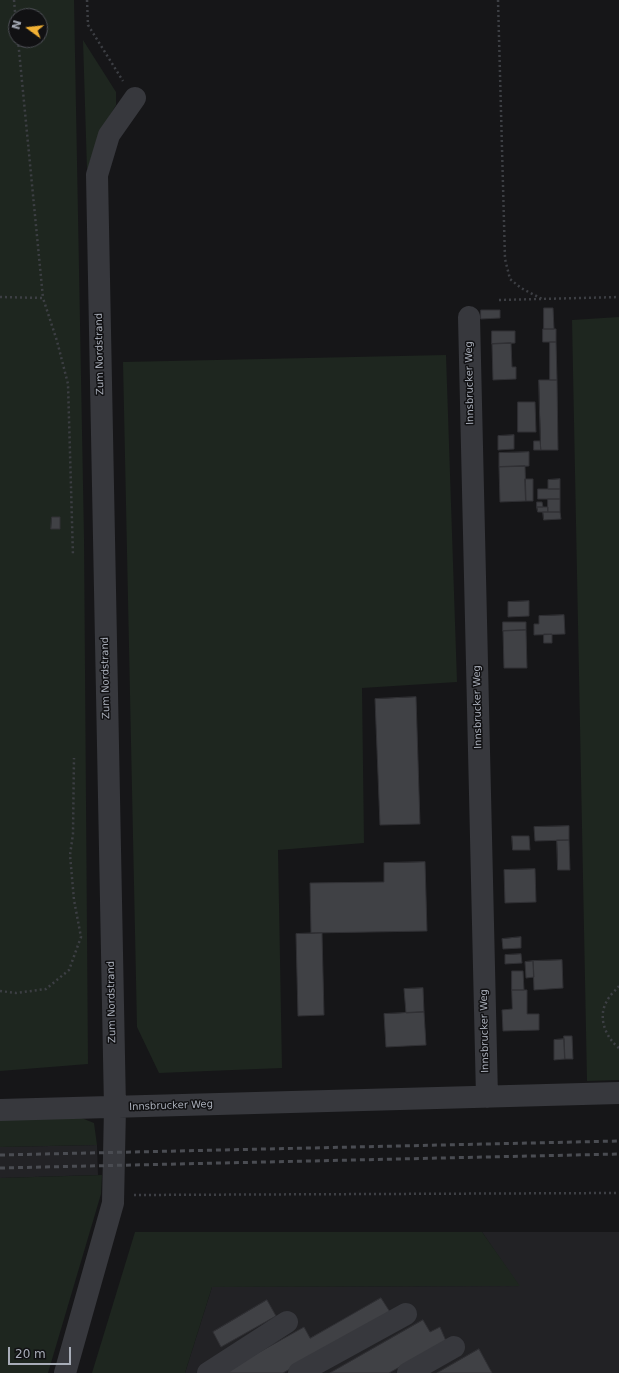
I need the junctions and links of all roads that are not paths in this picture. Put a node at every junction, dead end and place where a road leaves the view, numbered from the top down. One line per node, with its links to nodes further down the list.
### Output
1 (135, 98): 5 (street, Zum Nordstrand)
2 (469, 317): 4 (street, Innsbrucker Weg)
3 (619, 1093): 4 (street, Innsbrucker Weg)
4 (486, 1097): 5 (street, Innsbrucker Weg)
5 (115, 1108): 6 (street, Innsbrucker Weg); 10 (street, Zum Nordstrand)
6 (0, 1110)
7 (406, 1314): 12 (street)
8 (287, 1322): 11 (street)
9 (454, 1347): 13 (street)
10 (65, 1373)
11 (208, 1373)
12 (299, 1373)
13 (408, 1373)

